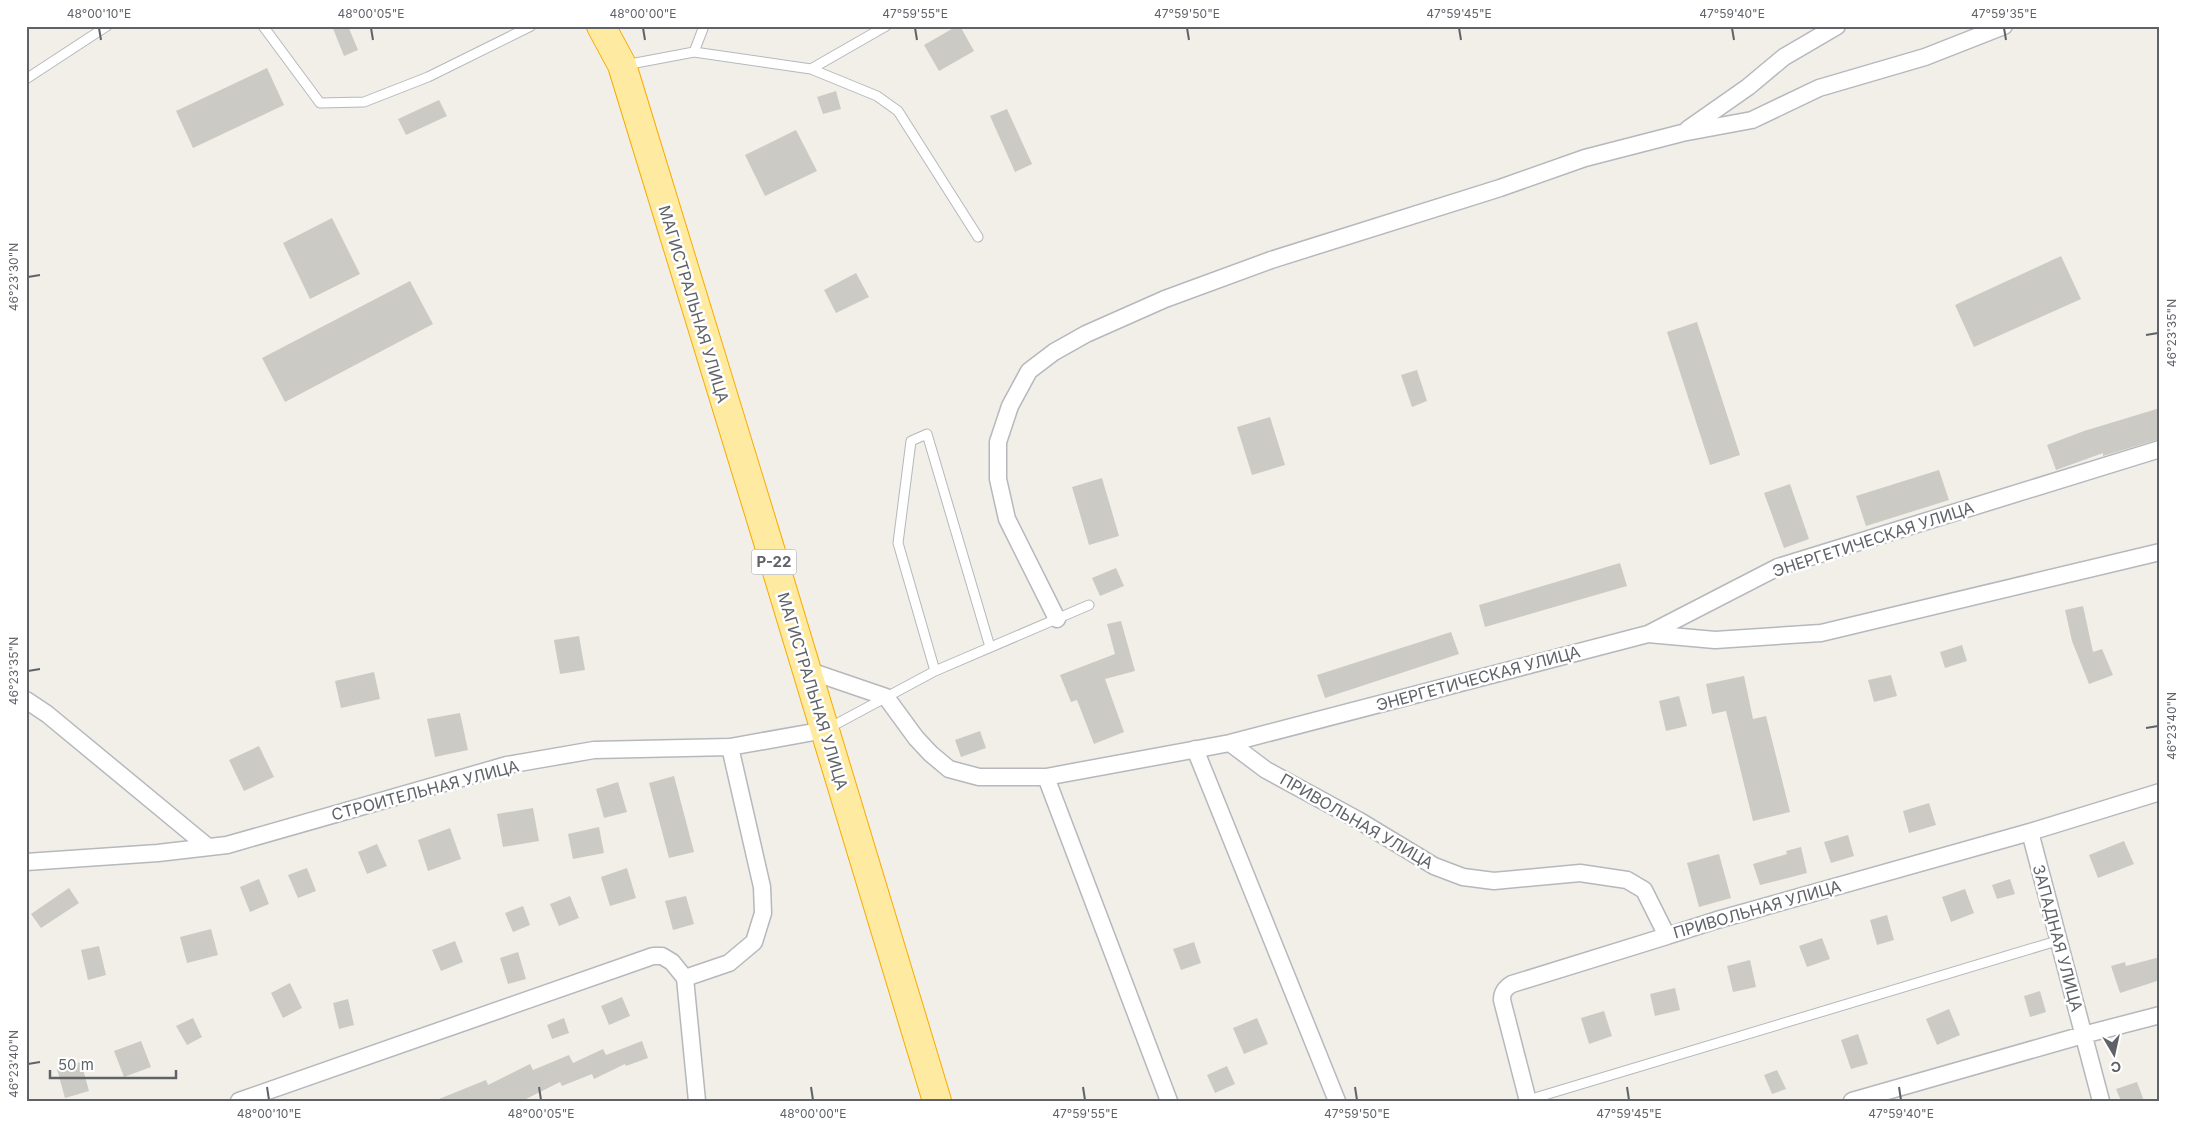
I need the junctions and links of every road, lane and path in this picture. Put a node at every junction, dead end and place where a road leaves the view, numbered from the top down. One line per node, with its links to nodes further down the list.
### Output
1 (107, 26): 12 (lane)
2 (263, 26): 3 (lane)
3 (530, 26)
4 (601, 26): 10 (highway, МАГИСТРАЛЬНАЯ УЛИЦА / Р-22)
5 (704, 26): 9 (lane)
6 (886, 26): 11 (lane)
7 (1837, 26): 13 (street)
8 (2004, 26): 13 (street)
9 (694, 52): 10 (lane); 11 (lane)
10 (622, 65): 21 (highway, МАГИСТРАЛЬНАЯ УЛИЦА / Р-22)
11 (811, 68): 14 (lane)
12 (26, 80)
13 (1682, 134): 18 (street)
14 (978, 237)
15 (2160, 449): 19 (street, ЭНЕРГЕТИЧЕСКАЯ УЛИЦА)
16 (2160, 552): 19 (street)
17 (1089, 605): 18 (lane)
18 (1057, 619): 20 (lane)
19 (1648, 634): 26 (street, ЭНЕРГЕТИЧЕСКАЯ УЛИЦА)
20 (990, 647): 22 (lane); 22 (lane)
21 (807, 670): 23 (street); 25 (highway, МАГИСТРАЛЬНАЯ УЛИЦА / Р-22)
22 (936, 671): 23 (lane)
23 (886, 697): 25 (lane); 29 (street, ЭНЕРГЕТИЧЕСКАЯ УЛИЦА)
24 (26, 700): 32 (street)
25 (825, 730): 27 (street, СТРОИТЕЛЬНАЯ УЛИЦА); 42 (highway, МАГИСТРАЛЬНАЯ УЛИЦА / Р-22)
26 (1230, 743): 28 (street, ЭНЕРГЕТИЧЕСКАЯ УЛИЦА); 34 (street, ПРИВОЛЬНАЯ УЛИЦА)
27 (730, 747): 32 (street, СТРОИТЕЛЬНАЯ УЛИЦА); 36 (street)
28 (1195, 749): 29 (street, ЭНЕРГЕТИЧЕСКАЯ УЛИЦА); 44 (street)
29 (1046, 777): 43 (street)
30 (2160, 792): 31 (street, ПРИВОЛЬНАЯ УЛИЦА)
31 (2030, 832): 34 (street, ПРИВОЛЬНАЯ УЛИЦА); 35 (street, ЗАПАДНАЯ УЛИЦА)
32 (208, 847): 33 (street, СТРОИТЕЛЬНАЯ УЛИЦА)
33 (26, 862)
34 (1667, 936): 39 (street)
35 (2060, 940): 38 (street, ЗАПАДНАЯ УЛИЦА); 39 (lane)
36 (685, 978): 40 (street); 41 (street)
37 (2160, 1015): 38 (street)
38 (2083, 1035): 45 (street); 46 (street, ЗАПАДНАЯ УЛИЦА)
39 (1528, 1100)
40 (239, 1101)
41 (697, 1101)
42 (937, 1101)
43 (1169, 1101)
44 (1337, 1101)
45 (1852, 1101)
46 (2101, 1101)

